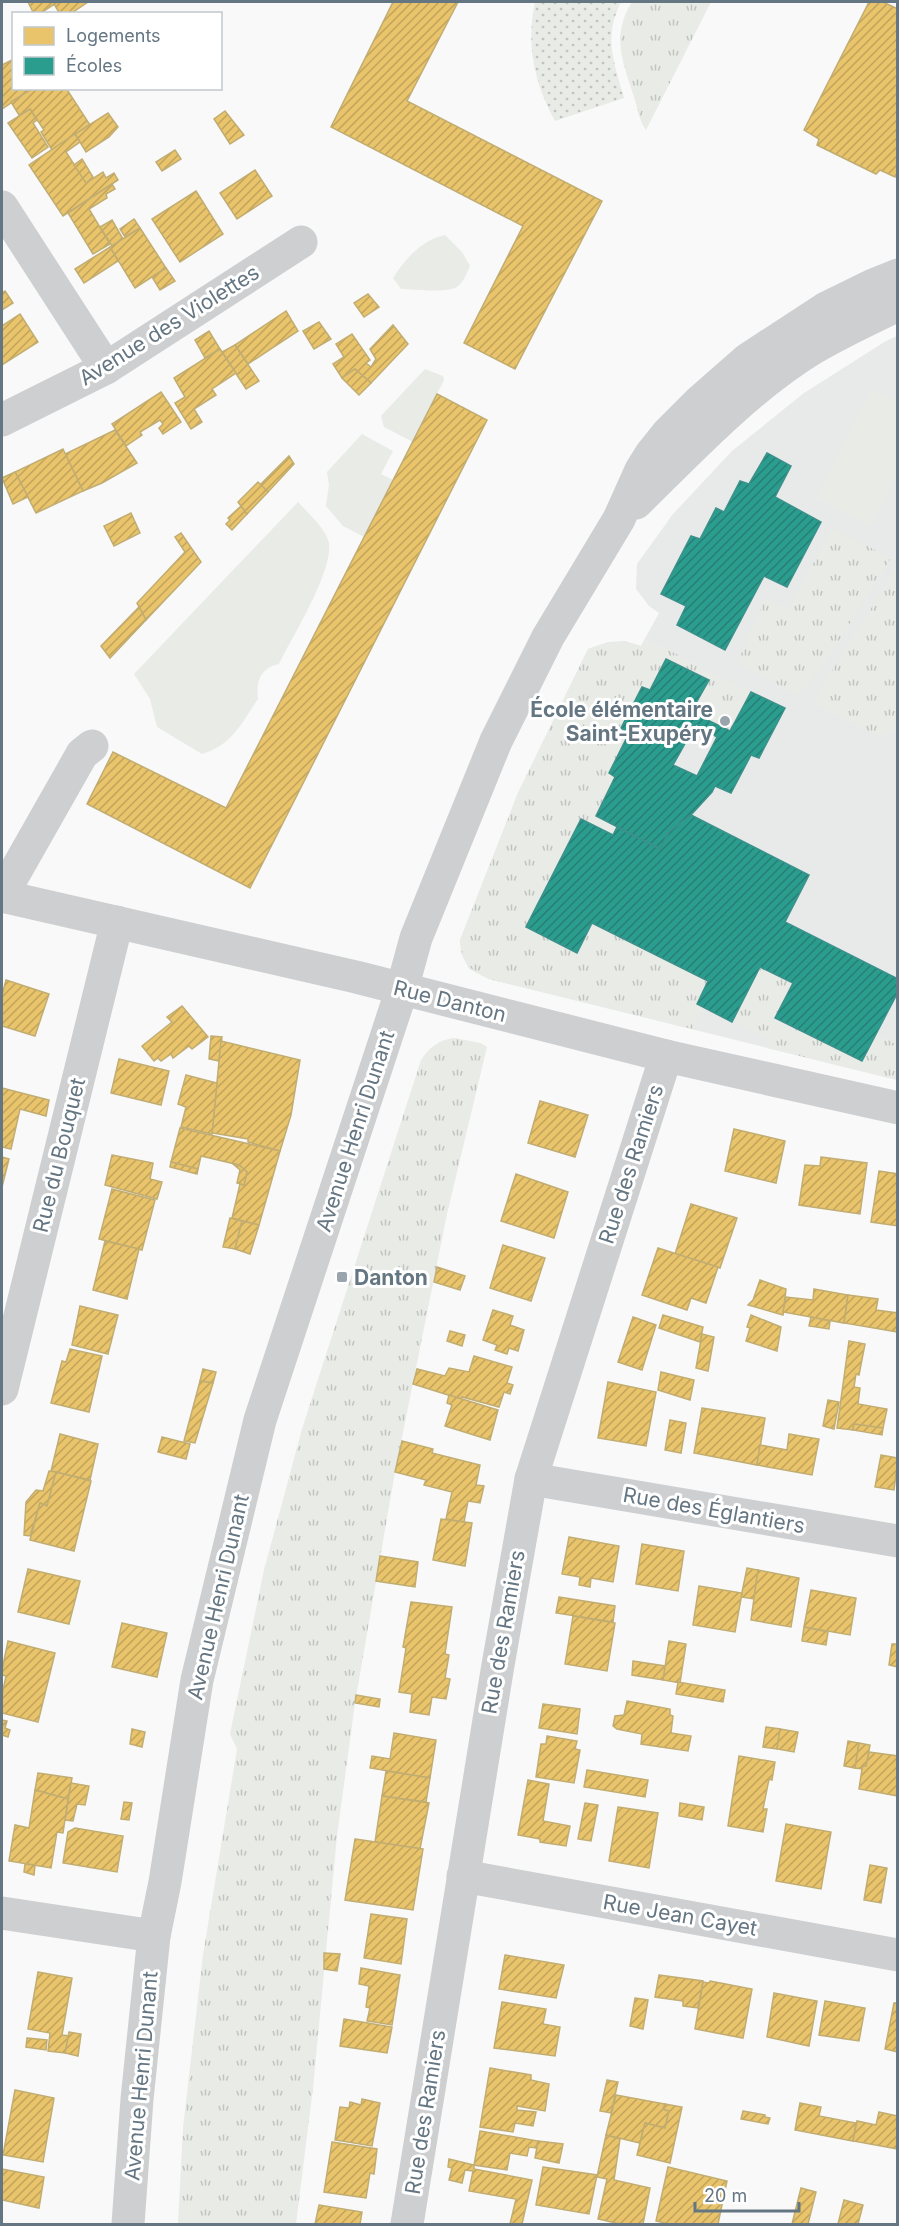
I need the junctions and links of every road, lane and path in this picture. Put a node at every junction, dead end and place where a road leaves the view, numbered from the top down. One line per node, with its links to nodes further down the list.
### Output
1 (2, 207): 5 (street)
2 (301, 242): 5 (street, Avenue des Violettes)
3 (897, 275): 7 (street)
4 (897, 305): 7 (street)
5 (106, 368): 6 (street, Avenue des Violettes)
6 (2, 420)
7 (619, 519): 11 (street, Avenue Henri Dunant)
8 (92, 746): 9 (street)
9 (2, 896): 10 (street, Rue Danton)
10 (117, 922): 11 (street, Rue Danton); 14 (street, Rue du Bouquet)
11 (402, 989): 12 (street, Rue Danton); 19 (street, Avenue Henri Dunant)
12 (666, 1056): 13 (street, Rue Danton); 15 (street, Rue des Ramiers)
13 (897, 1108)
14 (3, 1377)
15 (531, 1479): 16 (street, Rue des Églantiers); 17 (street, Rue des Ramiers)
16 (897, 1541)
17 (463, 1876): 20 (street, Rue Jean Cayet); 22 (street, Rue des Ramiers)
18 (2, 1913): 19 (street)
19 (154, 1936): 21 (street, Avenue Henri Dunant)
20 (897, 1954)
21 (128, 2224)
22 (407, 2224)

